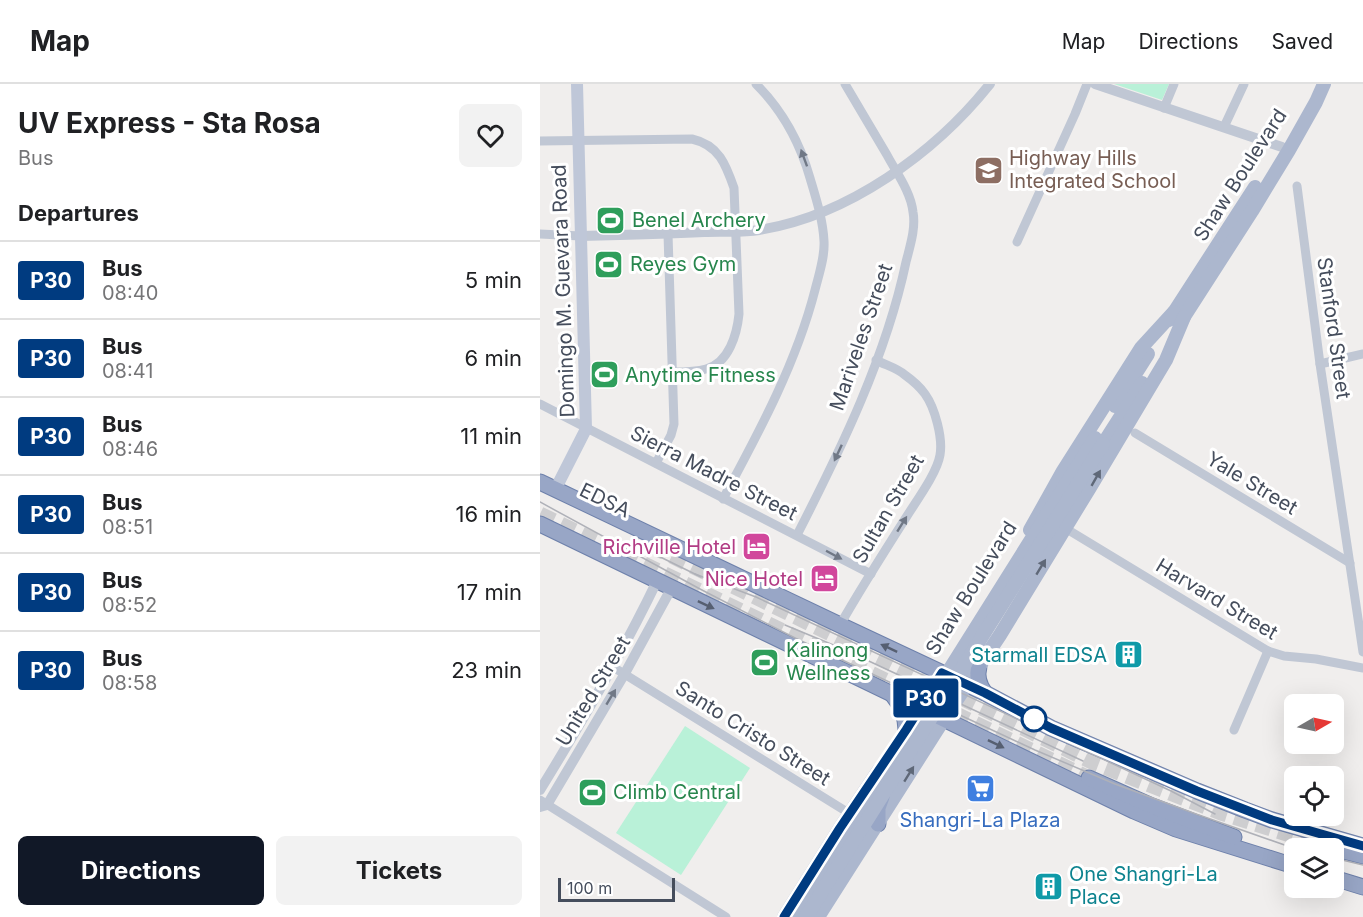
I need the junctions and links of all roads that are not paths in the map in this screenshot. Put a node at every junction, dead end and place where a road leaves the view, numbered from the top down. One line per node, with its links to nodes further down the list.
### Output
1 (577, 84): 12 (main road, Domingo M. Guevara Road)
2 (756, 84): 17 (street, one-way to 2)
3 (990, 84): 15 (street)
4 (1087, 84): 22 (street)
5 (1095, 84): 10 (street)
6 (1174, 84): 10 (street)
7 (1244, 84): 11 (street)
8 (846, 85): 15 (street, Mariveles Street)
9 (1322, 87): 14 (main road, Shaw Boulevard); 23 (main road, Shaw Boulevard)
10 (1164, 108): 11 (street)
11 (1224, 127): 14 (street)
12 (579, 140): 13 (street); 18 (street); 21 (main road, Domingo M. Guevara Road)
13 (540, 141)
14 (1282, 147): 23 (main road, Shaw Boulevard)
15 (897, 172): 17 (street); 25 (street, Mariveles Street)
16 (1297, 186): 26 (street, Stanford Street)
17 (819, 214): 18 (street); 35 (street)
18 (736, 231): 20 (street); 27 (street)
19 (540, 234): 21 (street)
20 (668, 234): 21 (street); 27 (street)
21 (581, 236): 29 (main road, Domingo M. Guevara Road)
22 (1017, 242)
23 (1179, 315): 31 (main road, Shaw Boulevard); 36 (main road, Shaw Boulevard, one-way to 23); 36 (main road, Shaw Boulevard)
24 (1363, 354): 26 (street)
25 (876, 360): 38 (street, Mariveles Street, one-way to 38); 41 (street, Sultan Street, one-way to 25)
26 (1320, 364): 40 (street, Stanford Street)
27 (673, 372): 32 (street)
28 (540, 404): 29 (street, Sierra Madre Street)
29 (586, 429): 32 (street, Sierra Madre Street); 34 (main road, Domingo M. Guevara Road)
30 (1135, 434): 40 (street, Yale Street)
31 (1099, 441): 76 (main road, Shaw Boulevard, bridge); 77 (main road, Shaw Boulevard, one-way to 31, bridge)
32 (656, 463): 35 (street, Sierra Madre Street)
33 (540, 482): 34 (highway)
34 (548, 491): 39 (highway, EDSA); 45 (highway)
35 (723, 499): 38 (street, Sierra Madre Street)
36 (1055, 514): 44 (highway); 46 (street, Harvard Street)
37 (540, 524): 42 (highway)
38 (797, 535): 41 (street, Sierra Madre Street, one-way to 41)
39 (651, 546)
40 (1350, 563): 47 (street, Stanford Street)
41 (871, 574): 45 (street, Sultan Street)
42 (654, 587): 43 (highway); 48 (street, United Street)
43 (668, 594): 51 (street, United Street); 53 (highway, one-way to 53)
44 (1005, 598): 49 (main road); 52 (highway)
45 (840, 626): 52 (highway, one-way to 45)
46 (1268, 651): 50 (street, Harvard Street); 57 (street)
47 (1363, 652)
48 (613, 667): 51 (street, Santo Cristo Street); 59 (street, United Street)
49 (979, 667): 52 (main road); 54 (highway)
50 (1363, 668)
51 (624, 675): 60 (street, United Street, one-way to 51); 61 (street, Santo Cristo Street)
52 (954, 679): 54 (highway); 55 (main road); 55 (highway)
53 (890, 692): 55 (highway); 56 (highway)
54 (985, 693): 65 (highway)
55 (932, 713): 56 (main road); 62 (highway); 69 (highway, one-way to 69)
56 (906, 730): 61 (main road)
57 (1234, 730)
58 (1089, 778): 67 (highway)
59 (540, 790)
60 (542, 804): 74 (street)
61 (850, 814): 62 (street, Santo Cristo Street); 63 (main road)
62 (876, 826): 64 (main road)
63 (840, 828): 64 (main road); 75 (main road)
64 (865, 843): 78 (main road)
65 (1363, 846)
66 (1344, 852): 68 (highway)
67 (1284, 854)
68 (1363, 856)
69 (1284, 863)
70 (1344, 873): 71 (highway)
71 (1363, 878)
72 (1344, 881): 73 (highway)
73 (1363, 887)
74 (726, 917)
75 (784, 917)
76 (794, 917)
77 (806, 917)
78 (818, 917)

